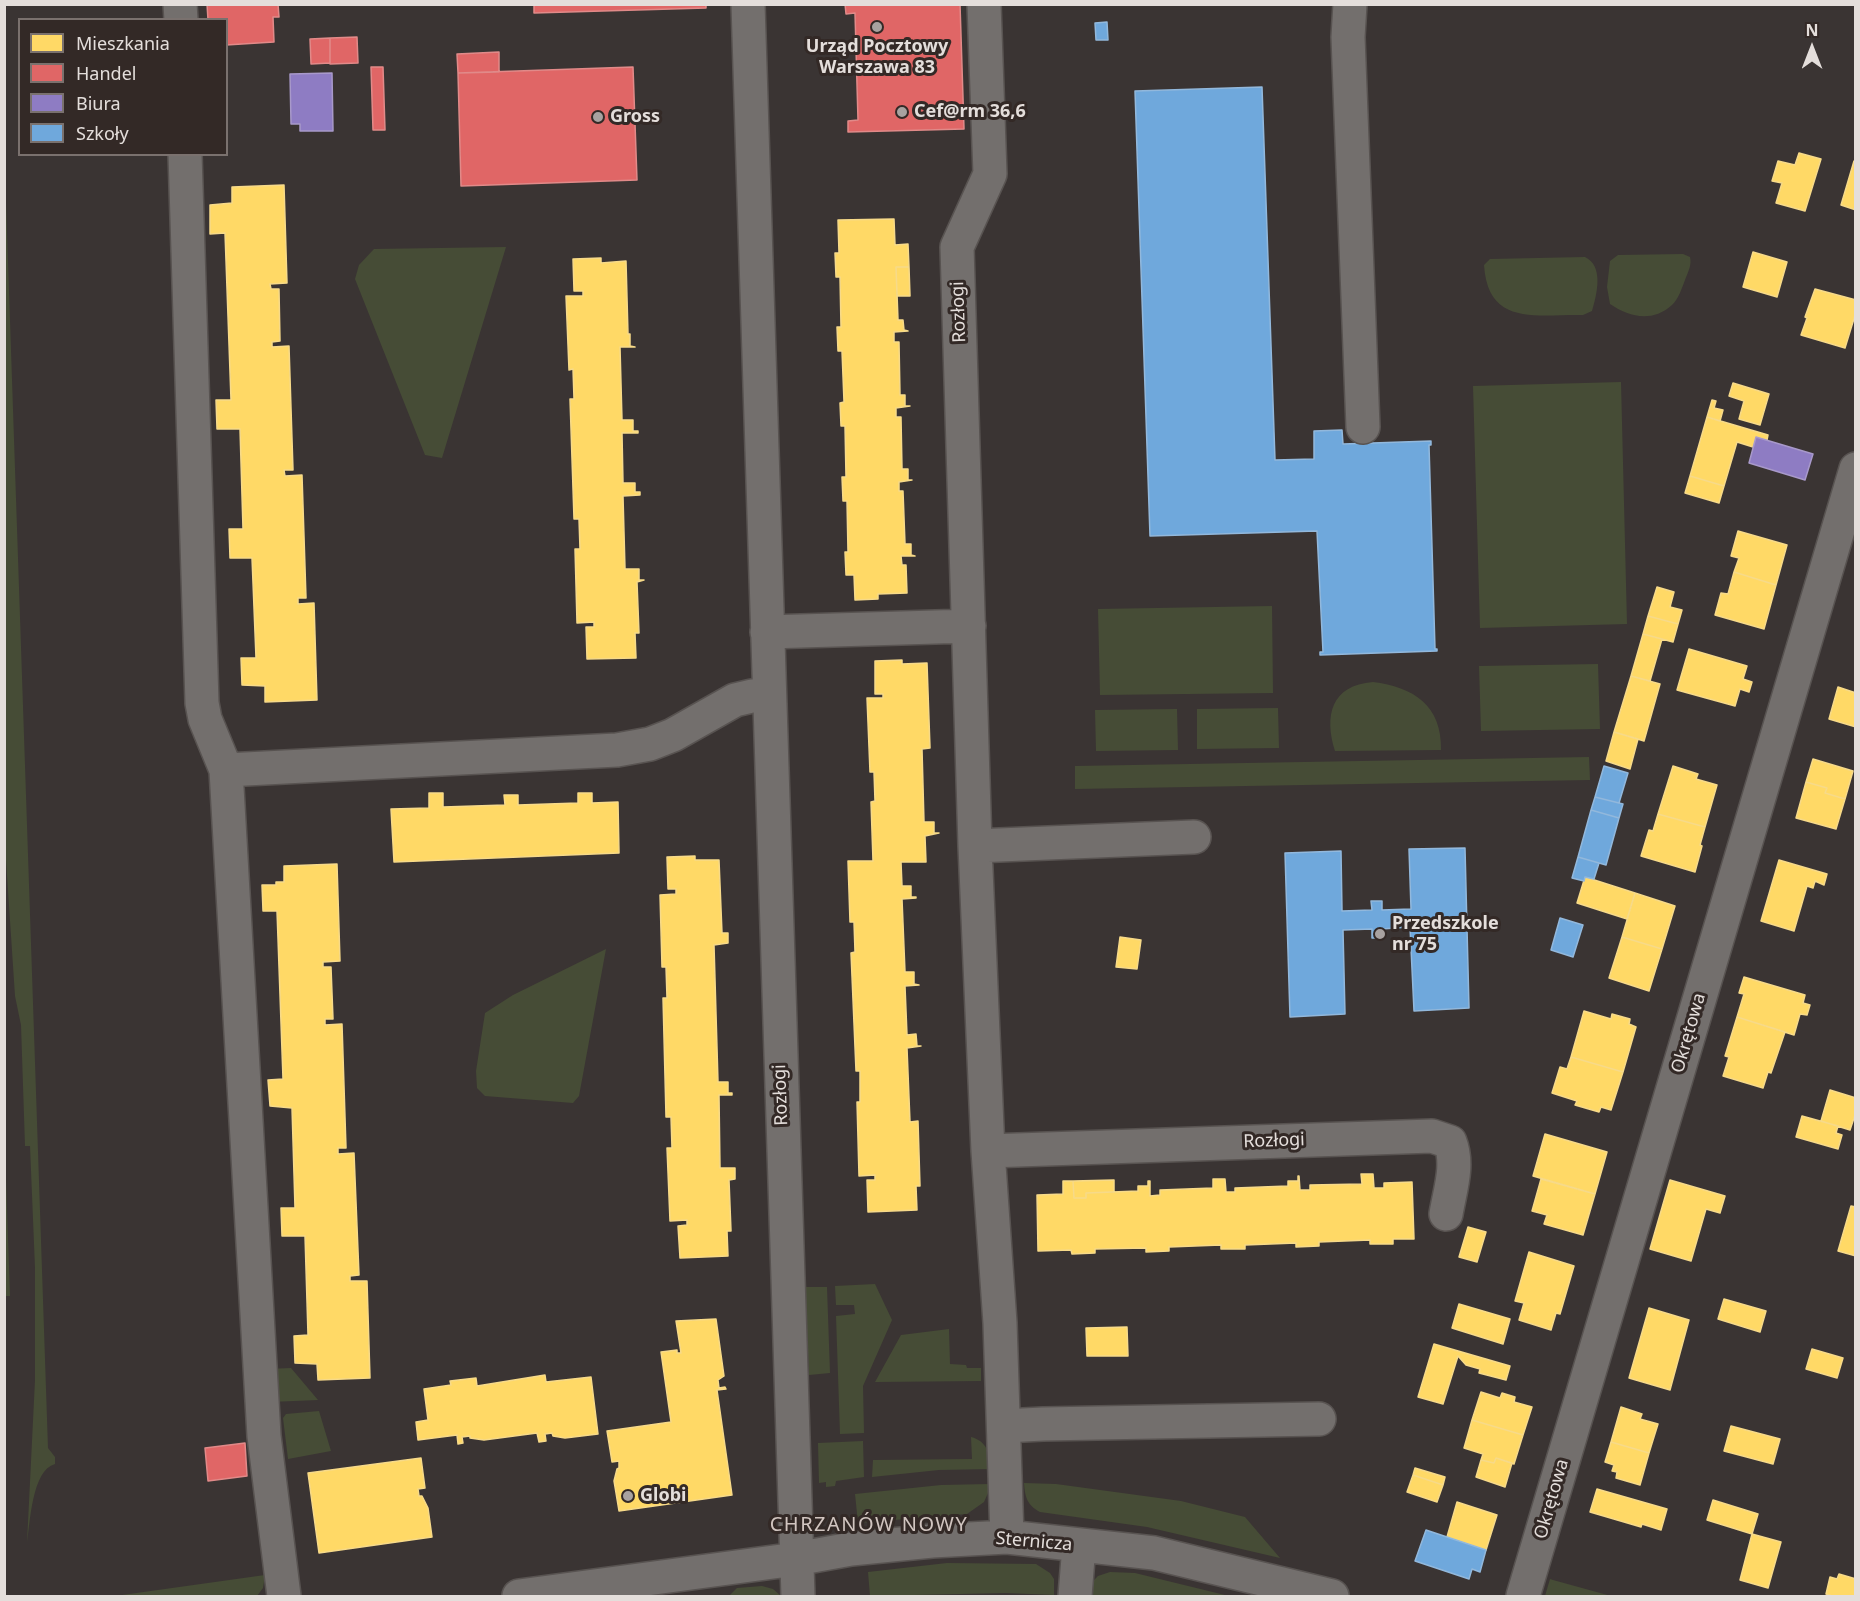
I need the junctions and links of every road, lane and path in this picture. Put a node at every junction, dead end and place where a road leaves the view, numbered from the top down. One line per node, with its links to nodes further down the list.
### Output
1 (748, 4): 8 (street, Rozłogi)
2 (984, 4): 7 (street, Rozłogi)
3 (1350, 4): 5 (street)
4 (185, 156): 10 (street)
5 (1363, 428)
6 (1856, 469): 25 (street, Okrętowa)
7 (969, 626): 8 (street); 12 (street, Rozłogi)
8 (766, 632): 9 (street, Rozłogi)
9 (769, 694): 10 (street); 19 (street, Rozłogi)
10 (226, 770): 20 (street)
11 (1194, 837): 12 (street)
12 (975, 846): 13 (street, Rozłogi)
13 (988, 1151): 14 (street, Rozłogi); 16 (street, Rozłogi)
14 (1446, 1214)
15 (1319, 1419): 16 (street)
16 (1004, 1426): 17 (street, Rozłogi)
17 (1007, 1537): 18 (street, Sternicza); 19 (street, Sternicza)
18 (1079, 1545): 23 (street); 24 (street, Sternicza)
19 (796, 1559): 21 (street, Sternicza); 22 (street, Rozłogi)
20 (284, 1596)
21 (519, 1596)
22 (798, 1596)
23 (1075, 1596)
24 (1332, 1596)
25 (1523, 1596)

